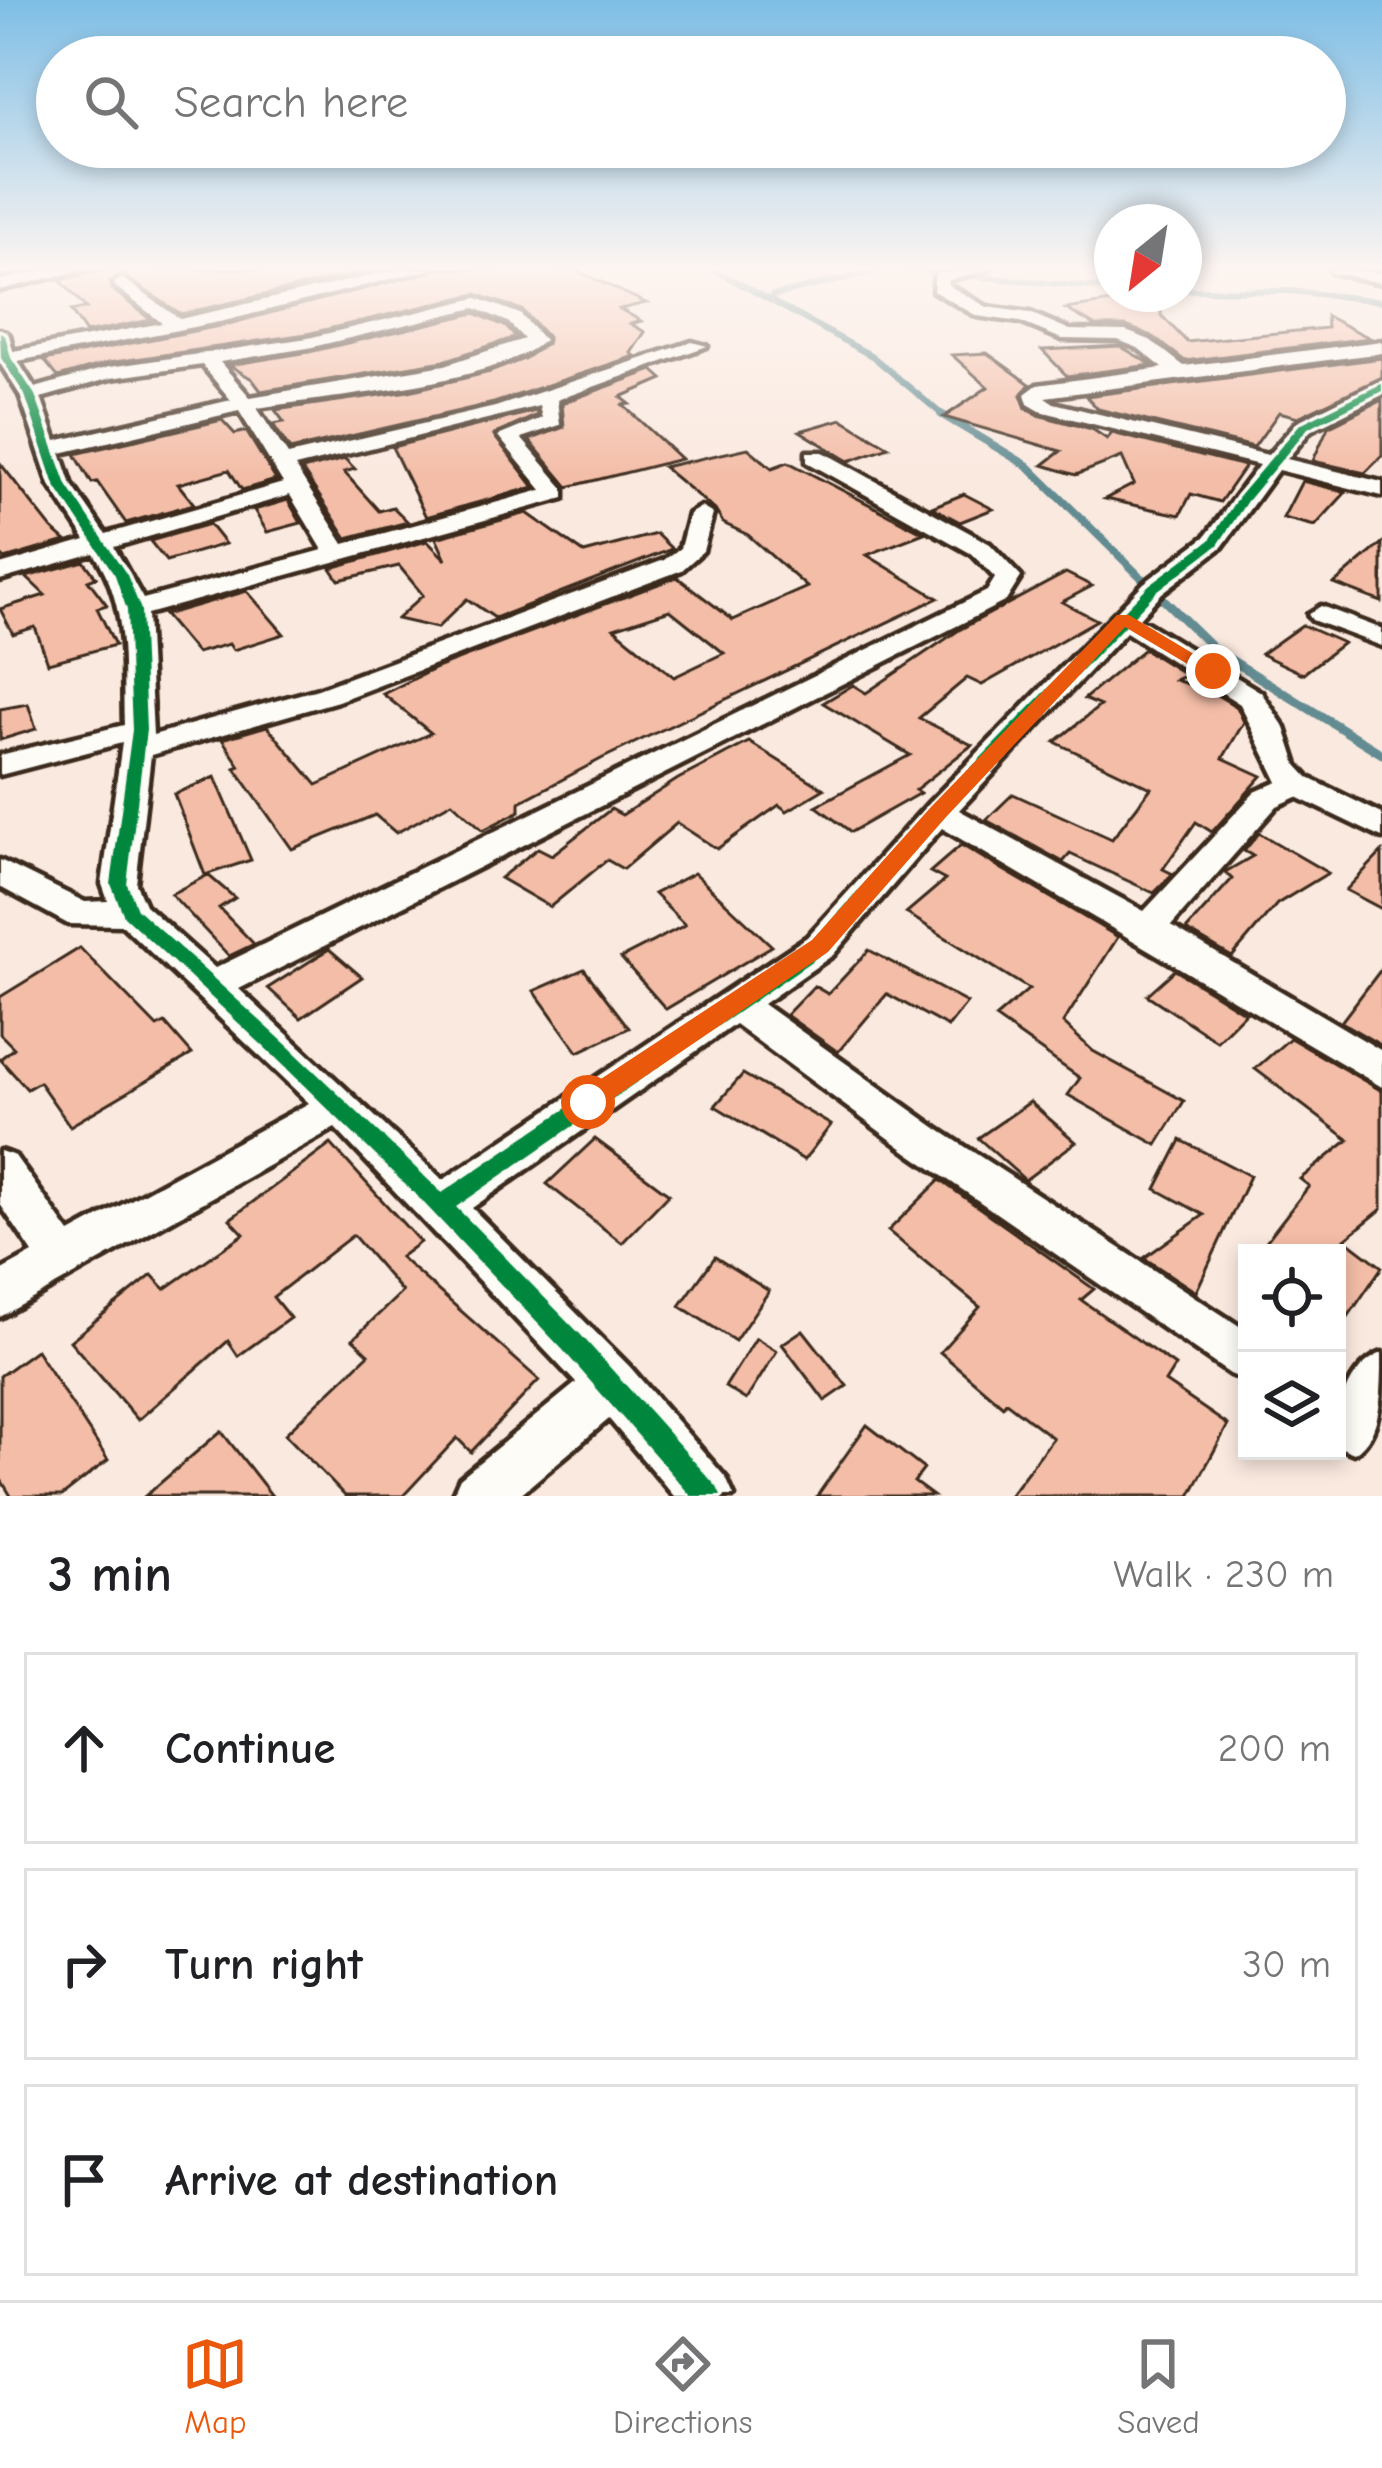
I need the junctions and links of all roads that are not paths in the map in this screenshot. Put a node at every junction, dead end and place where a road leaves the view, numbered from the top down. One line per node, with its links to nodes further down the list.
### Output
1 (120, 339): 10 (street)
2 (280, 339): 8 (street)
3 (319, 339): 8 (street)
4 (535, 339): 14 (street)
5 (1130, 339): 11 (street)
6 (698, 346): 13 (street)
7 (1382, 347): 11 (street)
8 (270, 350): 9 (street)
9 (207, 358): 10 (street); 14 (street)
10 (11, 368): 15 (street)
11 (1182, 374): 17 (street)
12 (1382, 387): 17 (street)
13 (546, 396): 18 (street); 23 (street)
14 (245, 404): 15 (street); 18 (street)
15 (49, 449): 22 (street)
16 (815, 457): 37 (street)
17 (1274, 461): 20 (street); 27 (street)
18 (282, 463): 19 (street)
19 (294, 487): 22 (street); 23 (street)
20 (1382, 489)
21 (701, 514): 29 (street)
22 (99, 544): 24 (street); 25 (street)
23 (338, 554): 25 (street)
24 (0, 573)
25 (134, 610): 29 (street)
26 (1321, 614): 28 (street)
27 (1123, 619): 31 (street); 32 (street)
28 (1382, 638)
29 (137, 740): 30 (street); 35 (street)
30 (0, 764)
31 (1298, 785): 33 (street); 36 (street)
32 (938, 812): 36 (street); 38 (street)
33 (1382, 827)
34 (0, 872): 35 (street)
35 (130, 912): 37 (street)
36 (1145, 932): 39 (street)
37 (212, 986): 40 (street)
38 (735, 1004): 42 (street); 45 (street)
39 (1382, 1071)
40 (337, 1107): 42 (street); 43 (street)
41 (0, 1169): 43 (street)
42 (440, 1206): 47 (street)
43 (62, 1258): 44 (street)
44 (0, 1295)
45 (1238, 1352)
46 (1382, 1377): 48 (street)
47 (613, 1384): 49 (street); 50 (street)
48 (1358, 1430)
49 (478, 1496)
50 (708, 1496)

